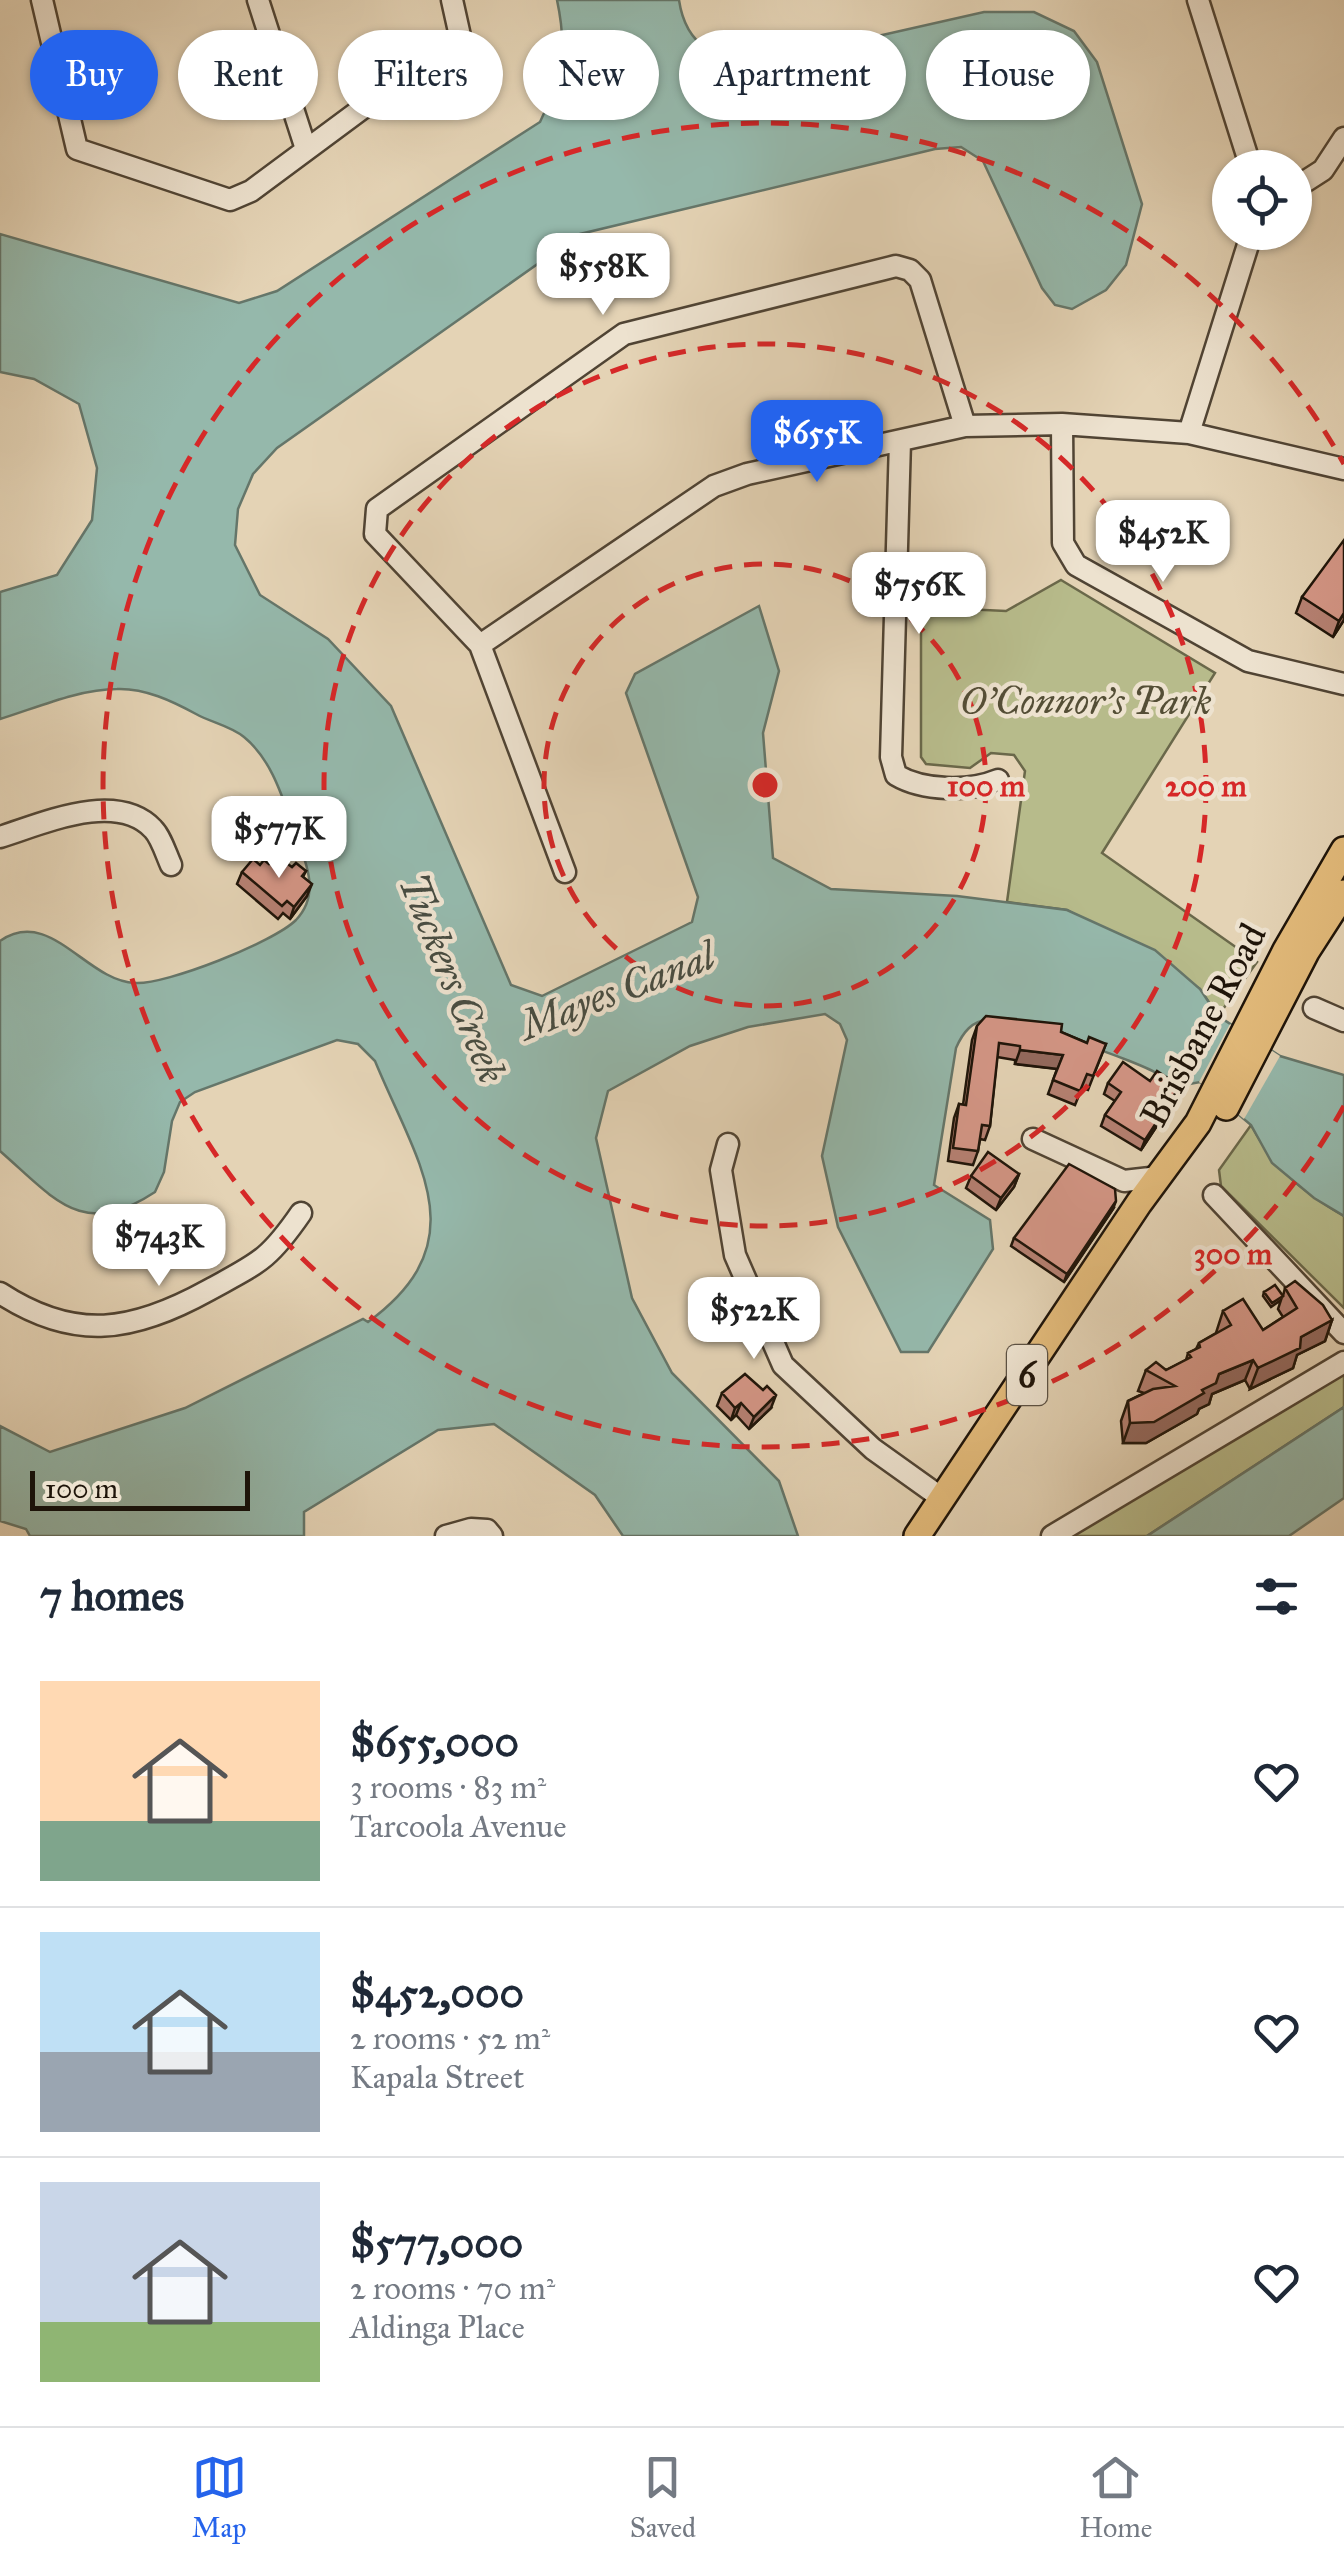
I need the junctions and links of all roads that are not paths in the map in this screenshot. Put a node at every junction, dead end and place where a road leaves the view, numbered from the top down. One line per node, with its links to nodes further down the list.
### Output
1 (42, 0): 6 (street)
2 (258, 0): 6 (street)
3 (452, 0): 6 (street)
4 (1198, 0): 7 (street)
5 (1344, 138): 8 (street)
6 (306, 148)
7 (1245, 150)
8 (1312, 177)
9 (1246, 250): 12 (street)
10 (1062, 424): 11 (street); 12 (street); 16 (street)
11 (965, 426): 13 (street); 15 (street)
12 (1189, 434): 14 (street)
13 (900, 441): 15 (street); 17 (street)
14 (1344, 469)
15 (480, 645): 21 (street)
16 (1344, 684)
17 (998, 780)
18 (0, 837): 20 (street)
19 (1344, 850): 25 (main road, Brisbane Road / 6)
20 (171, 864)
21 (565, 872)
22 (1344, 893): 25 (main road, Brisbane Road / 6)
23 (1314, 1008): 24 (street)
24 (1344, 1021)
25 (1254, 1038): 26 (main road, Brisbane Road / 6)
26 (1219, 1104): 29 (main road, Brisbane Road); 33 (main road, Brisbane Road / 6)
27 (1033, 1139): 30 (street)
28 (728, 1144): 37 (street)
29 (1159, 1177): 30 (street); 33 (main road, Brisbane Road)
30 (1119, 1179): 33 (street)
31 (1214, 1195): 35 (street)
32 (301, 1213): 34 (street)
33 (1126, 1225): 37 (main road, Brisbane Road / 6)
34 (0, 1293)
35 (1344, 1333)
36 (1344, 1362): 40 (street)
37 (929, 1523)
38 (446, 1536): 39 (street)
39 (492, 1536)
40 (1052, 1536)

